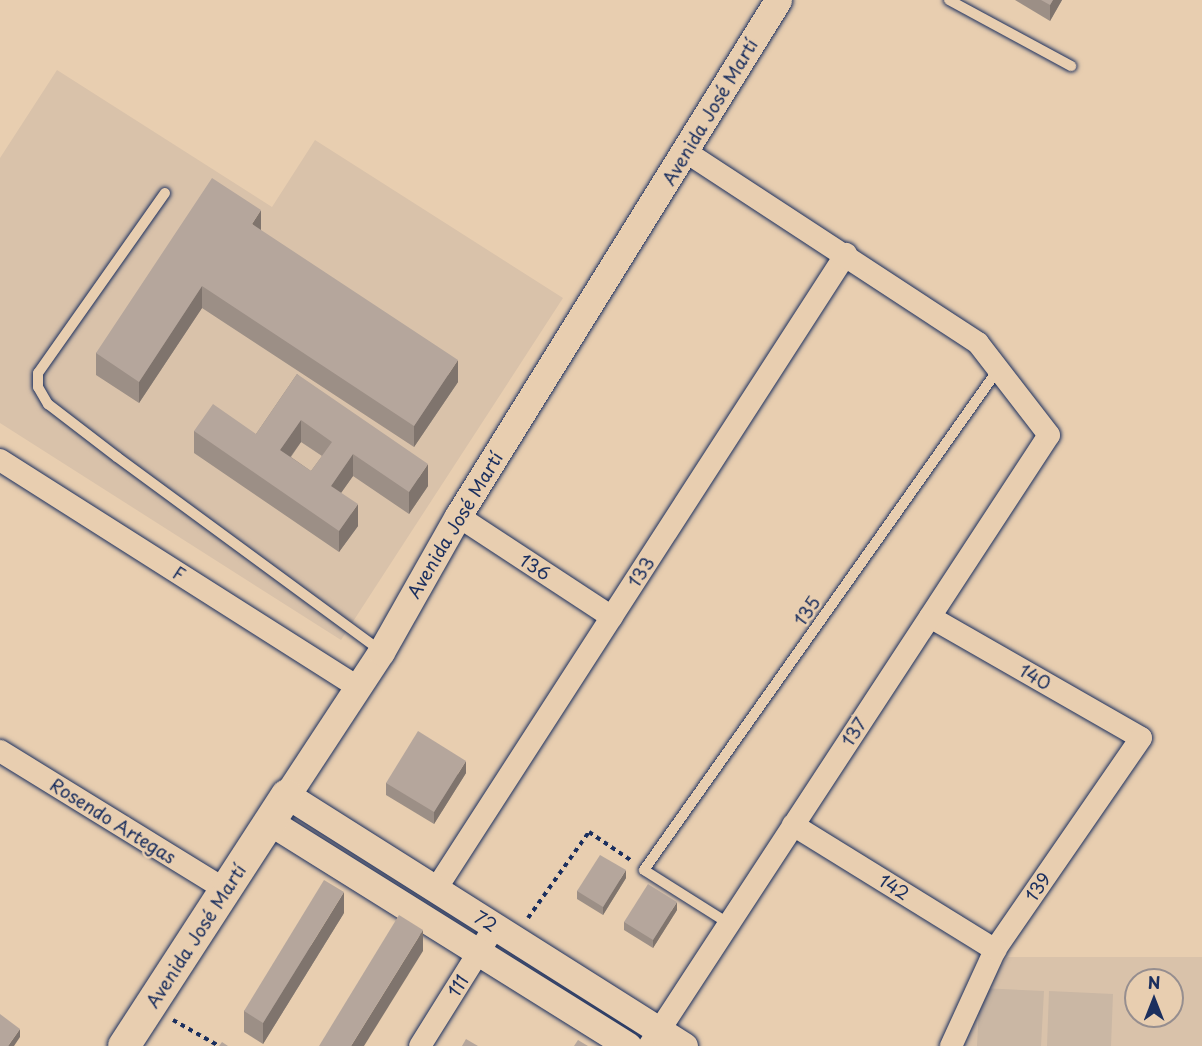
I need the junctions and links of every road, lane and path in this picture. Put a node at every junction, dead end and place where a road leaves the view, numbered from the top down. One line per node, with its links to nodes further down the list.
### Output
1 (778, 0): 4 (street, Avenida José Martí)
2 (949, 0): 3 (lane)
3 (1071, 66)
4 (686, 152): 6 (street); 9 (street, Avenida José Martí)
5 (165, 193): 12 (lane)
6 (846, 254): 7 (street); 10 (street, 133)
7 (997, 371): 11 (street, 137); 19 (lane, 135)
8 (0, 460): 13 (street, F)
9 (458, 516): 10 (street, 136); 12 (street, Avenida José Martí)
10 (612, 617): 20 (street, 133)
11 (930, 617): 14 (street, 140); 18 (street, 137)
12 (381, 652): 13 (street, Avenida José Martí)
13 (358, 687): 16 (street, Avenida José Martí)
14 (1141, 738): 24 (street, 139)
15 (0, 751): 21 (street, Rosendo Artegas)
16 (288, 795): 17 (main road, Avenida José Martí); 20 (street, 72)
17 (270, 822): 21 (main road, Avenida José Martí); 25 (street, 72)
18 (793, 825): 22 (street, 137); 24 (street, 142)
19 (644, 870): 22 (lane); 23 (path)
20 (436, 889): 23 (street, 72)
21 (226, 890): 26 (main road, Avenida José Martí)
22 (728, 923): 27 (street, 137)
23 (504, 932): 25 (street, 111); 27 (street, 72)
24 (995, 950): 33 (street, 139)
25 (478, 953): 30 (street, 111); 31 (street, 72)
26 (150, 1007): 28 (main road, Avenida José Martí); 29 (path)
27 (654, 1038): 32 (street, 72)
28 (124, 1046)
29 (219, 1046)
30 (420, 1046)
31 (628, 1046)
32 (684, 1046)
33 (951, 1046)

